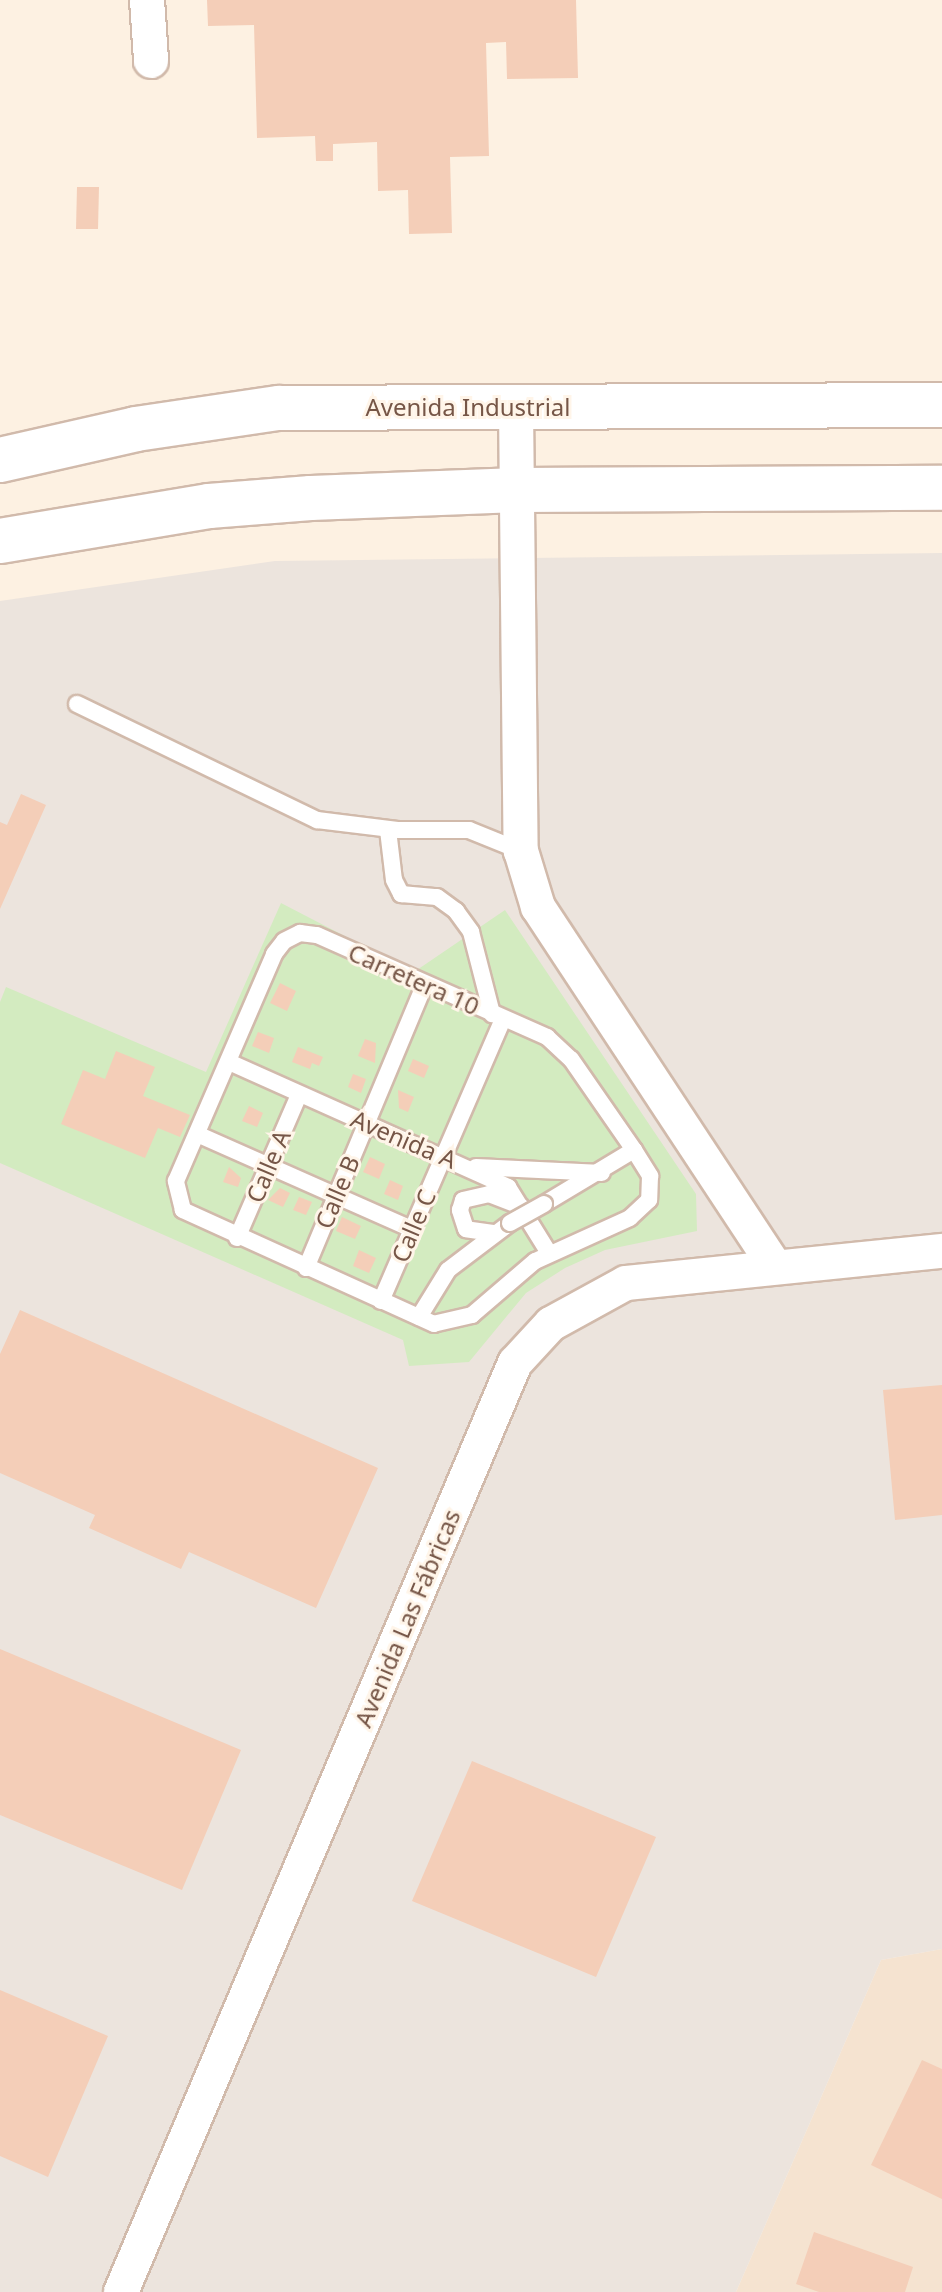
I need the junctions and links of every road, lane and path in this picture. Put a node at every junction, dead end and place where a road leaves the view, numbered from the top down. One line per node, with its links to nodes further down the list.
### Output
1 (147, 0): 2 (street)
2 (151, 61)
3 (942, 405): 4 (street, Avenida Industrial)
4 (516, 407): 5 (street, Avenida Industrial); 7 (street)
5 (0, 460)
6 (942, 488): 7 (street)
7 (518, 490): 8 (street); 11 (street)
8 (0, 541)
9 (77, 704): 10 (lane)
10 (388, 830): 11 (lane); 13 (lane)
11 (521, 851): 30 (street)
12 (425, 984): 13 (lane, Carretera 10); 14 (lane, Carretera 10); 16 (lane, Calle B)
13 (497, 1017): 18 (lane, Carretera 10); 19 (lane, Calle C)
14 (229, 1062): 15 (lane, Avenida A); 17 (lane, Carretera 10)
15 (299, 1095): 16 (lane, Avenida A); 20 (lane, Calle A)
16 (366, 1124): 19 (lane, Avenida A); 23 (lane, Calle B)
17 (197, 1134): 20 (lane); 27 (lane, Carretera 10)
18 (634, 1150): 22 (lane); 29 (lane, Carretera 10)
19 (443, 1157): 21 (lane, Avenida A); 25 (lane, Calle C)
20 (268, 1166): 23 (lane); 27 (lane, Calle A)
21 (472, 1167): 22 (lane); 24 (lane, Avenida A)
22 (602, 1173): 26 (lane, bridge)
23 (335, 1197): 25 (lane); 31 (lane, Calle B)
24 (524, 1207): 26 (lane); 29 (lane, Avenida A)
25 (411, 1229): 32 (lane, Calle C)
26 (494, 1233): 33 (lane)
27 (237, 1238): 31 (lane, Carretera 10)
28 (942, 1251): 30 (street, Avenida Las Fábricas)
29 (549, 1253): 33 (lane, Carretera 10)
30 (775, 1267): 34 (street, Avenida Las Fábricas)
31 (306, 1268): 32 (lane, Carretera 10)
32 (381, 1301): 33 (lane, Carretera 10)
33 (419, 1317)
34 (121, 2292)

